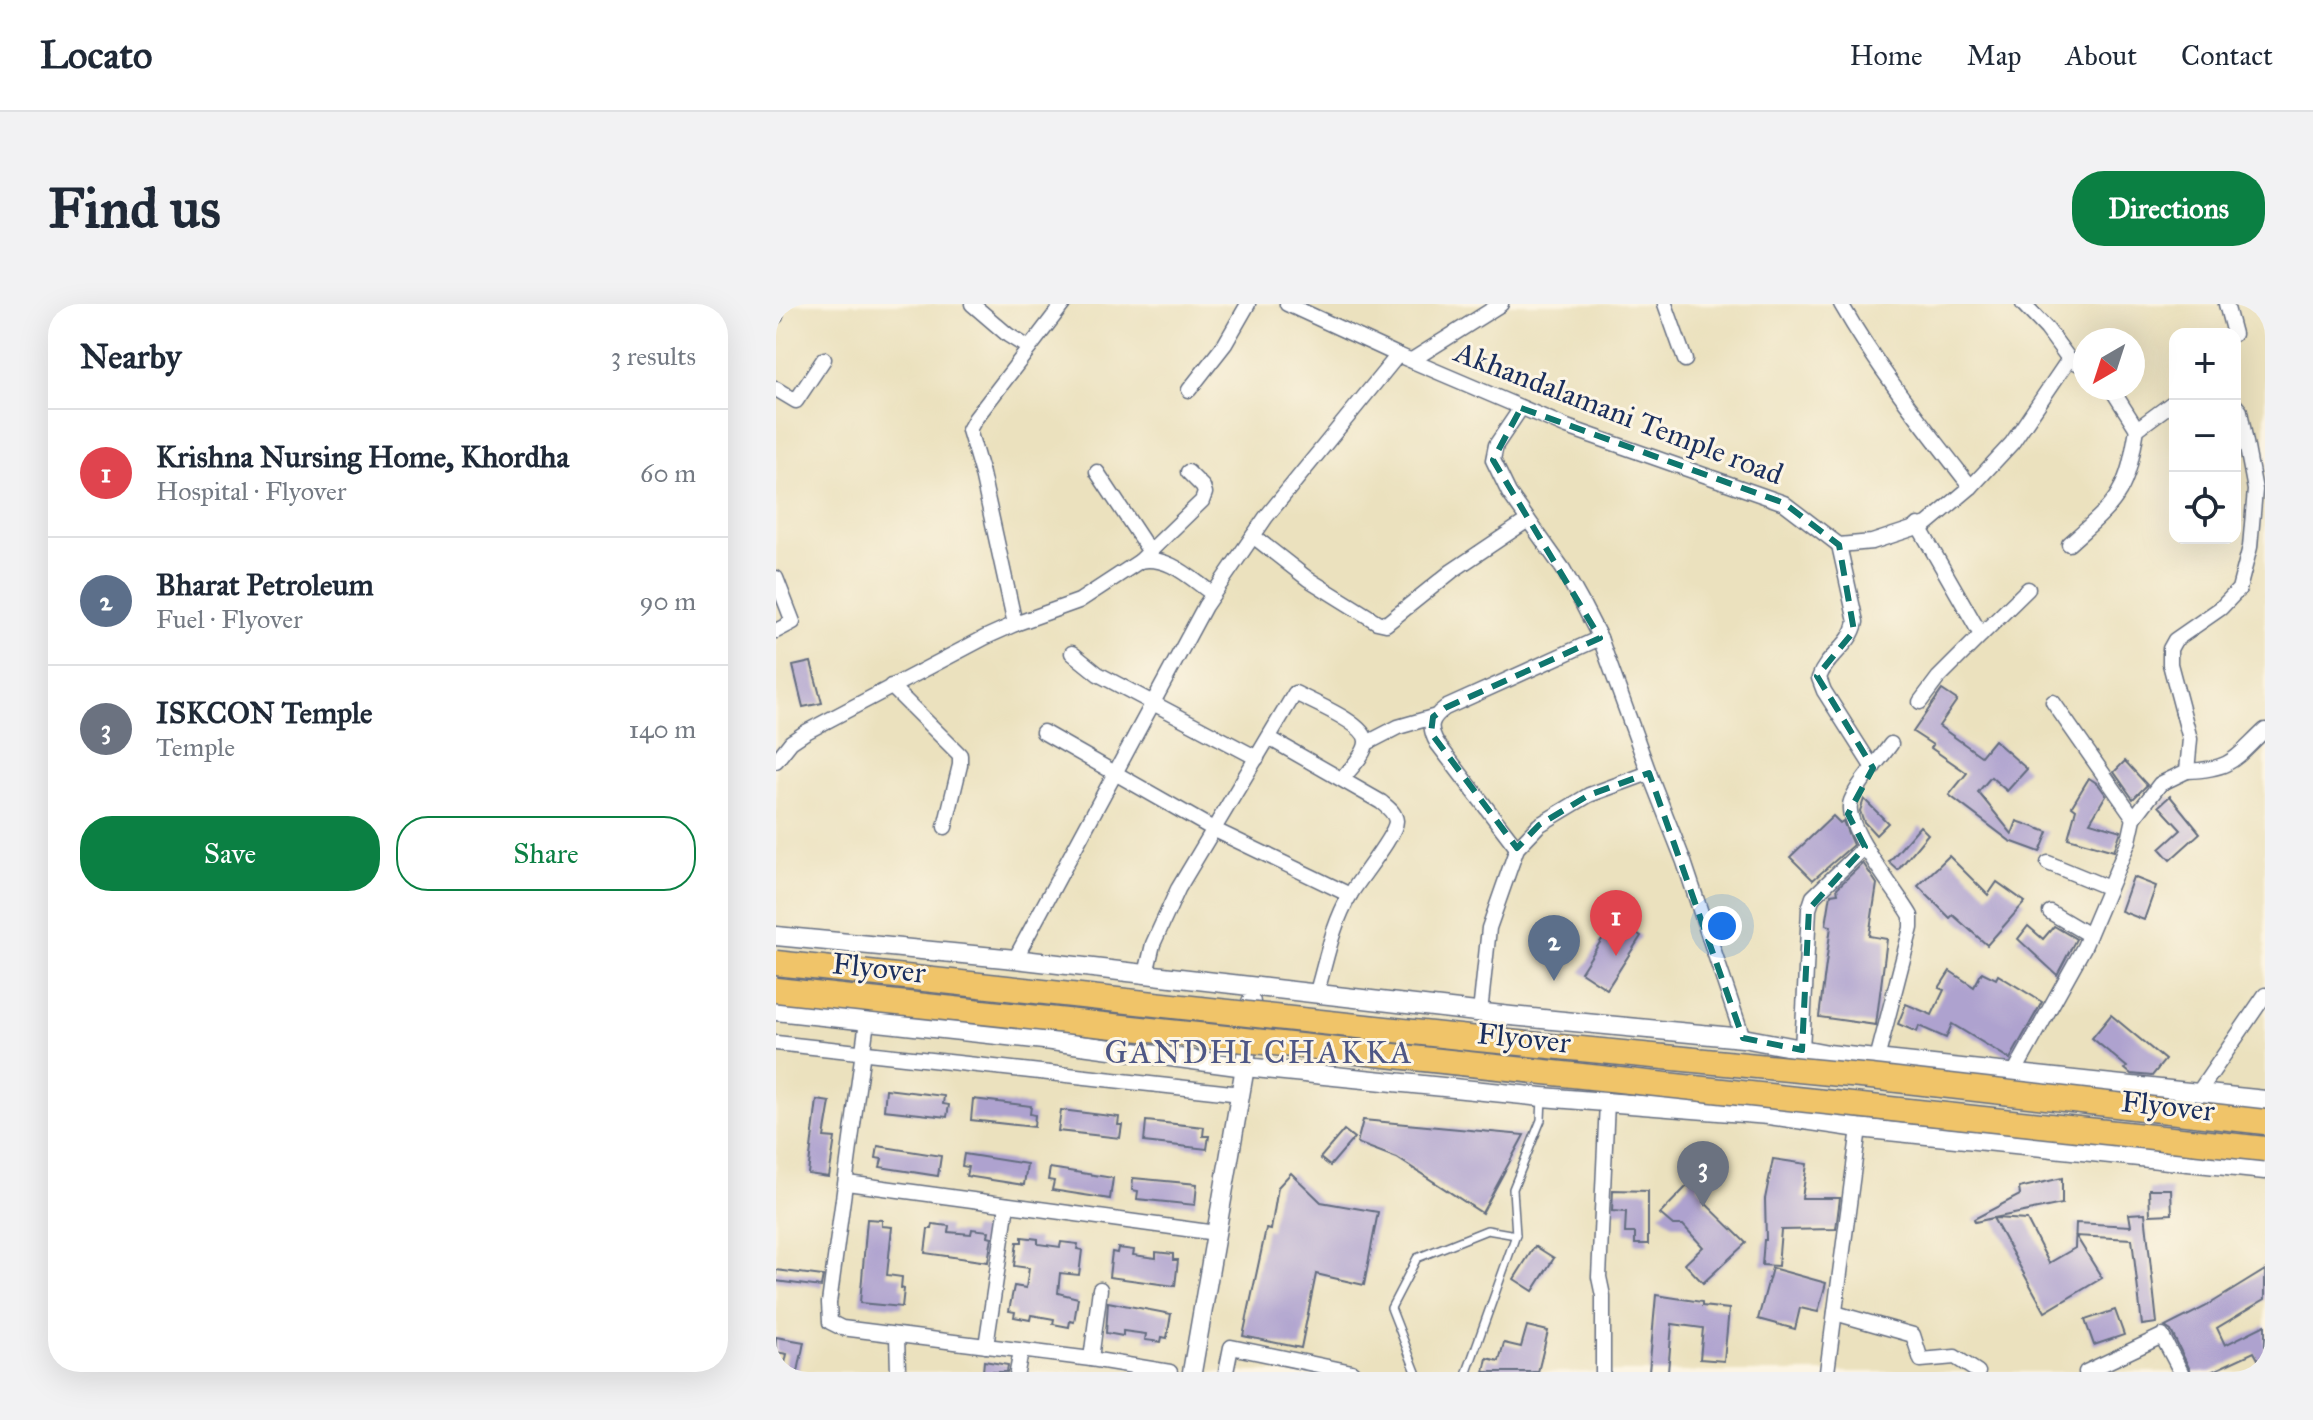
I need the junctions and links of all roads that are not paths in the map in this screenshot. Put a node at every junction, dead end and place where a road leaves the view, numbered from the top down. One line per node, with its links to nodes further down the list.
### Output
1 (778, 304): 11 (street)
2 (972, 304): 13 (street)
3 (1063, 304): 13 (street)
4 (1248, 304): 20 (street)
5 (1287, 304): 14 (street, Akhandalamani Temple road)
6 (1501, 304): 14 (street)
7 (1665, 304): 17 (street)
8 (1841, 304): 29 (street)
9 (2023, 304): 16 (street)
10 (2226, 304): 12 (street)
11 (776, 316)
12 (2233, 328)
13 (1029, 348): 39 (street)
14 (1405, 358): 23 (street, Akhandalamani Temple road); 32 (street)
15 (824, 359): 19 (street)
16 (2069, 359): 18 (street); 29 (street)
17 (1685, 360)
18 (2073, 361)
19 (776, 389)
20 (1189, 390)
21 (2119, 400): 25 (street)
22 (2169, 405): 25 (street)
23 (1521, 408): 30 (street); 34 (street, Akhandalamani Temple road)
24 (2241, 414): 26 (street)
25 (2137, 429): 33 (street)
26 (2258, 468): 57 (street)
27 (1097, 472): 35 (street)
28 (1188, 472): 35 (street)
29 (1971, 487): 31 (street)
30 (1528, 520): 32 (street); 42 (street)
31 (1918, 525): 34 (street); 41 (street)
32 (1253, 536): 38 (street)
33 (2069, 544)
34 (1839, 545): 56 (street)
35 (1145, 556): 38 (street); 39 (street)
36 (776, 578): 40 (street)
37 (2028, 589): 41 (street)
38 (1213, 594): 47 (street)
39 (1015, 624): 44 (street)
40 (776, 631)
41 (1981, 635): 45 (street)
42 (1600, 638): 48 (street); 59 (street)
43 (1072, 653): 47 (street)
44 (891, 686): 55 (street); 62 (street)
45 (1920, 702)
46 (2053, 702): 61 (street)
47 (1154, 703): 54 (street); 58 (street)
48 (1433, 717): 52 (street); 65 (street)
49 (2265, 730): 57 (street)
50 (1043, 732): 58 (street)
51 (1269, 738): 52 (street); 54 (street); 60 (street)
52 (1367, 743): 60 (street)
53 (1891, 744): 56 (street)
54 (1257, 758): 63 (street)
55 (776, 761)
56 (1873, 768): 64 (street)
57 (2187, 771): 61 (street)
58 (1113, 773): 63 (street); 72 (street)
59 (1649, 773): 65 (street); 82 (street)
60 (1342, 779): 68 (street)
61 (2134, 818): 67 (street)
62 (945, 827)
63 (1215, 830): 68 (street); 74 (street)
64 (1865, 847): 84 (street); 86 (street)
65 (1517, 848): 80 (street)
66 (2048, 863): 67 (street)
67 (2109, 888): 70 (street)
68 (1350, 895): 77 (street)
69 (2050, 912): 70 (street)
70 (2089, 935): 88 (street)
71 (776, 936): 72 (street)
72 (1015, 959): 74 (street)
73 (776, 963): 94 (highway, Flyover, bridge)
74 (1146, 974): 75 (street)
75 (1253, 987): 77 (street); 87 (street)
76 (776, 990): 96 (highway, Flyover, bridge)
77 (1316, 995): 80 (street)
78 (2265, 995): 89 (street)
79 (776, 1011): 81 (street)
80 (1480, 1013): 82 (street)
81 (867, 1021): 85 (street); 87 (street)
82 (1743, 1038): 84 (street)
83 (776, 1043): 85 (street)
84 (1802, 1050): 86 (street)
85 (863, 1053): 90 (street); 98 (street)
86 (1877, 1059): 88 (street)
87 (1245, 1067): 90 (street); 91 (street)
88 (2014, 1073): 89 (street)
89 (2198, 1093): 92 (street)
90 (1241, 1094): 100 (street)
91 (1542, 1097): 93 (street); 101 (lane)
92 (2265, 1100)
93 (1607, 1102): 95 (street); 116 (street)
94 (2265, 1122)
95 (1859, 1128): 97 (street); 103 (street)
96 (2265, 1149)
97 (2265, 1170)
98 (847, 1183): 99 (street); 104 (street)
99 (1007, 1205): 100 (street); 105 (street)
100 (1216, 1233): 111 (street)
101 (1516, 1235): 114 (lane); 115 (lane)
102 (1100, 1289): 107 (street)
103 (1835, 1313): 117 (street); 118 (street)
104 (897, 1335): 105 (street); 108 (street)
105 (986, 1346): 106 (street)
106 (1021, 1351): 107 (street); 109 (street)
107 (1099, 1364): 110 (street)
108 (898, 1372)
109 (1017, 1372)
110 (1170, 1372)
111 (1192, 1372)
112 (1226, 1372): 113 (street)
113 (1352, 1372)
114 (1416, 1372)
115 (1467, 1372)
116 (1603, 1372)
117 (1827, 1372)
118 (1978, 1372)
119 (2086, 1372): 120 (street)
120 (2181, 1372)

